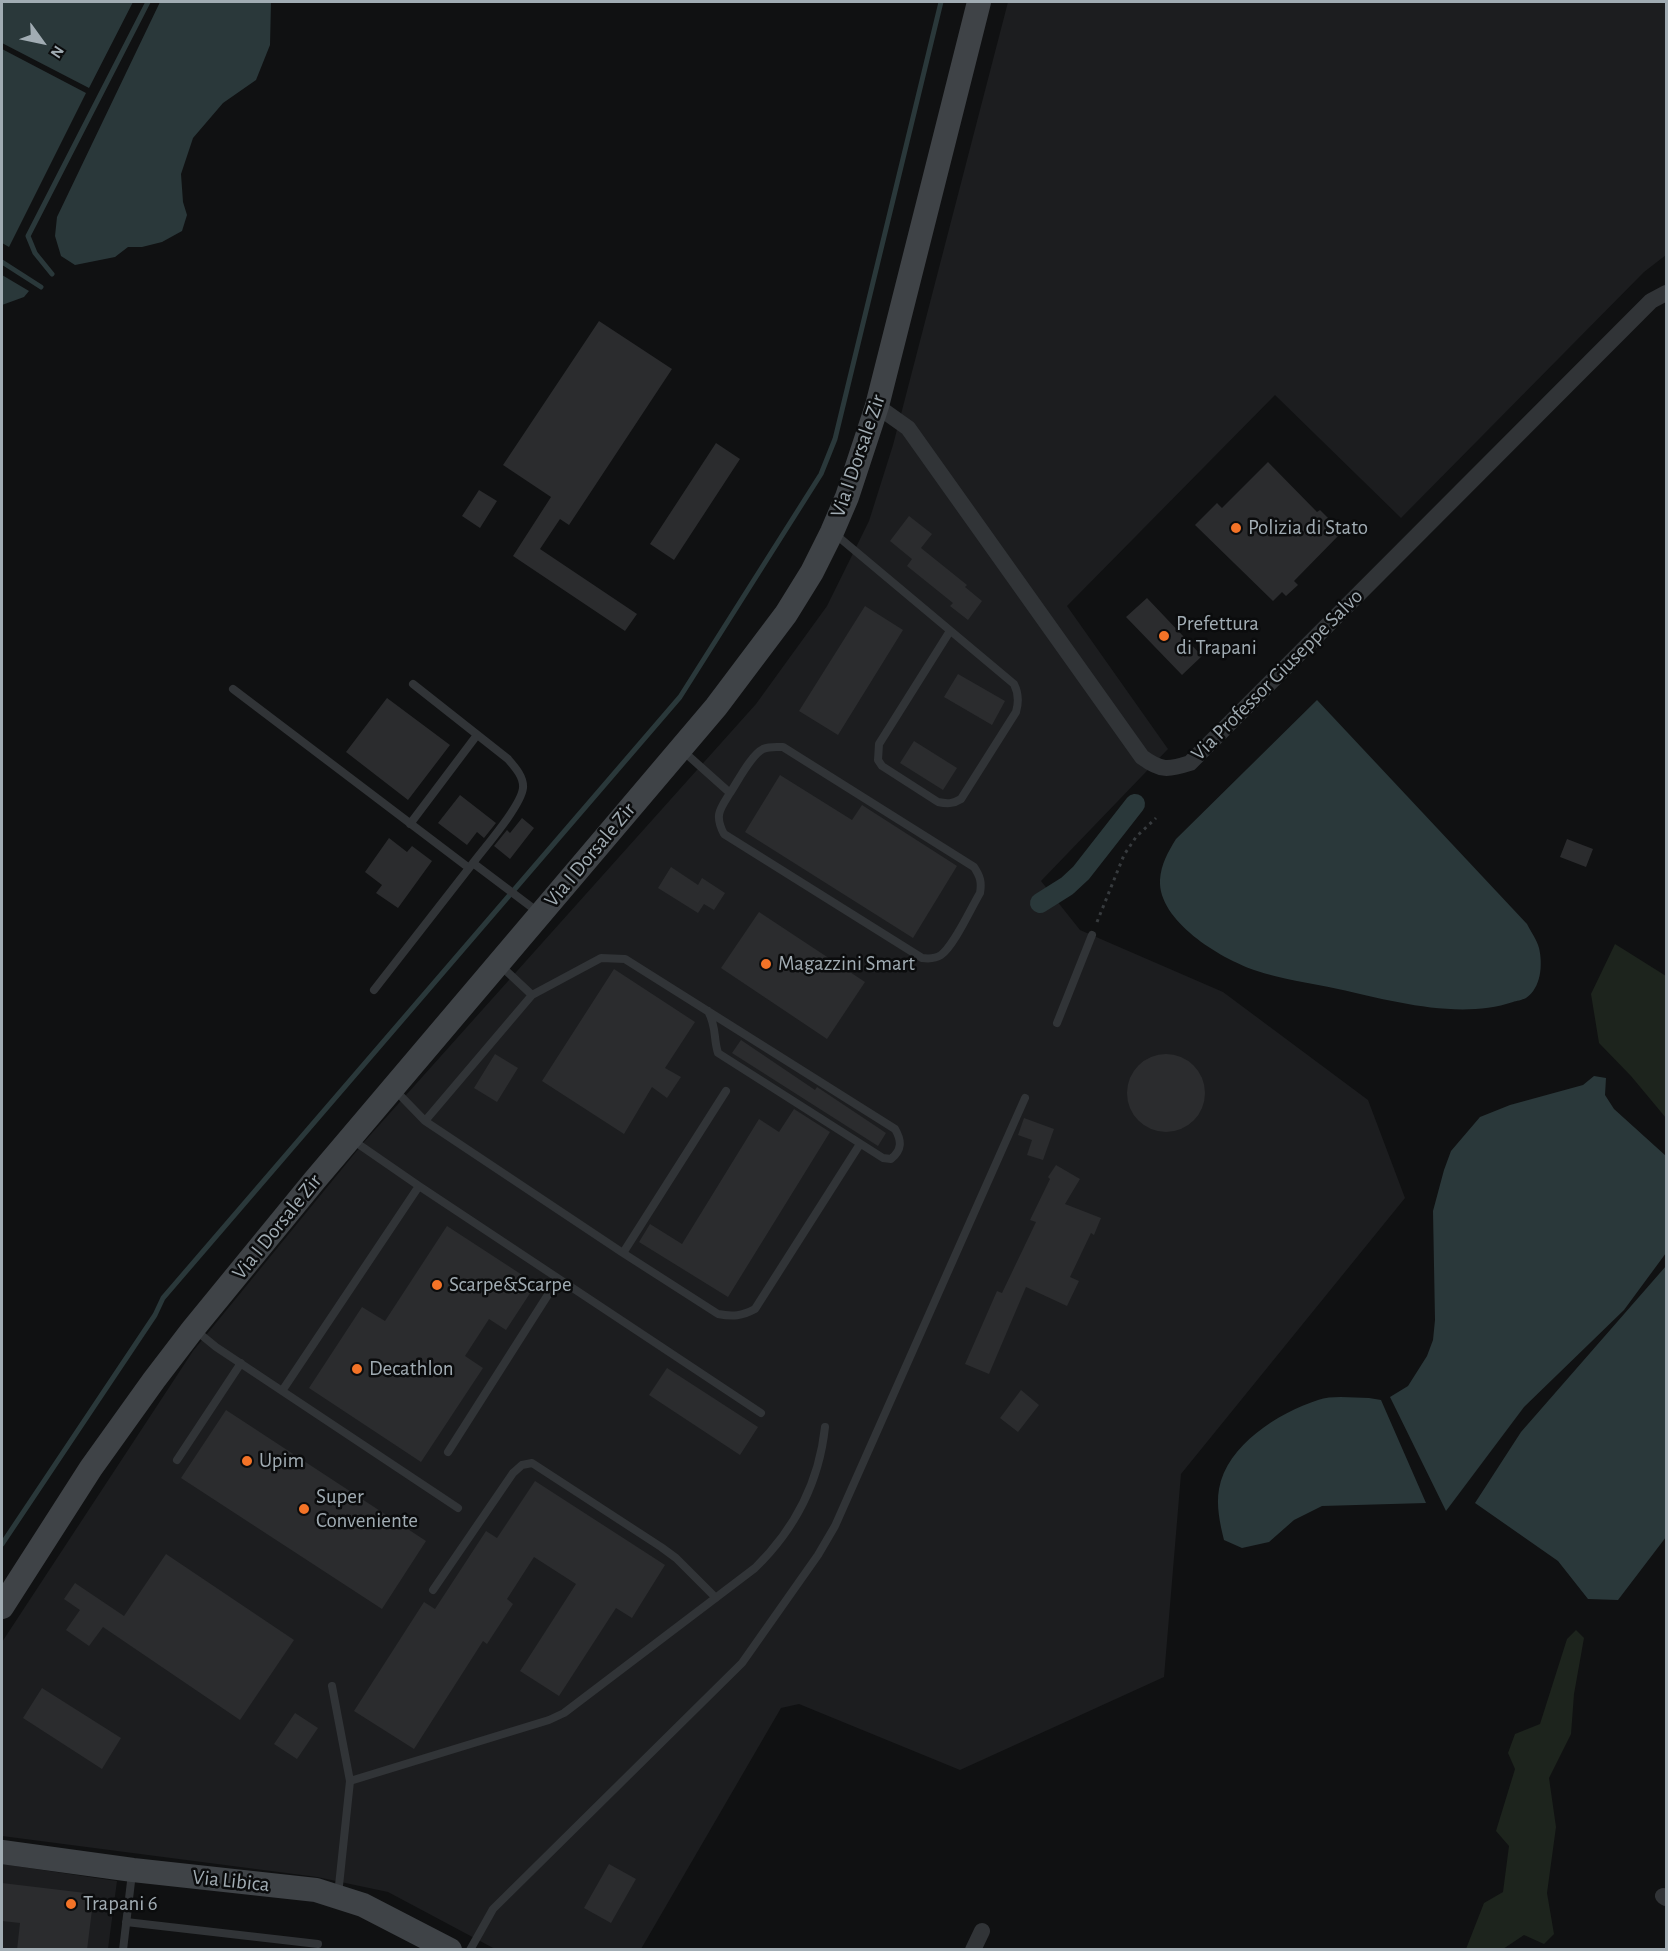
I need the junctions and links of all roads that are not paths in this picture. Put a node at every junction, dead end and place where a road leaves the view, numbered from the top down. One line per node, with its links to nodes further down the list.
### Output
1 (979, 2): 3 (main road, Via I Dorsale Zir)
2 (1666, 293): 3 (street, Via Professor Giuseppe Salvo)
3 (877, 406): 4 (main road, Via I Dorsale Zir)
4 (832, 532): 5 (lane); 9 (main road, Via I Dorsale Zir)
5 (950, 631): 5 (lane)
6 (413, 684): 8 (lane)
7 (233, 689): 11 (lane)
8 (477, 735): 11 (lane); 12 (lane)
9 (680, 748): 10 (lane); 13 (main road, Via I Dorsale Zir)
10 (730, 793): 10 (lane)
11 (410, 824): 12 (lane)
12 (471, 866): 13 (lane); 16 (lane)
13 (540, 914): 15 (main road, Via I Dorsale Zir)
14 (1092, 935): 19 (lane)
15 (498, 964): 17 (lane); 20 (main road, Via I Dorsale Zir)
16 (374, 990)
17 (532, 995): 18 (lane); 23 (lane)
18 (708, 1011): 25 (lane); 25 (lane)
19 (1057, 1023)
20 (393, 1088): 23 (lane); 24 (main road, Via I Dorsale Zir)
21 (726, 1090): 27 (lane)
22 (1025, 1098): 50 (lane)
23 (425, 1121): 27 (lane)
24 (351, 1138): 26 (lane); 29 (main road, Via I Dorsale Zir)
25 (860, 1144): 27 (lane)
26 (419, 1186): 28 (lane); 31 (lane)
27 (623, 1253)
28 (558, 1278): 32 (lane); 34 (lane)
29 (193, 1329): 30 (lane); 39 (main road, Via I Dorsale Zir)
30 (241, 1363): 31 (lane); 35 (lane)
31 (282, 1391): 36 (lane)
32 (760, 1413)
33 (825, 1427): 38 (lane)
34 (448, 1452)
35 (177, 1460)
36 (458, 1508)
37 (433, 1590): 38 (lane)
38 (716, 1598): 41 (lane)
39 (2, 1607)
40 (332, 1686): 41 (lane)
41 (350, 1781): 44 (lane)
42 (2, 1852): 43 (main road, Via Libica)
43 (133, 1870): 44 (main road, Via Libica); 45 (lane)
44 (338, 1896): 49 (main road, Via Libica)
45 (126, 1922): 47 (lane); 48 (lane)
46 (982, 1931): 51 (street)
47 (318, 1944)
48 (123, 1950)
49 (450, 1950)
50 (470, 1950)
51 (973, 1950)

